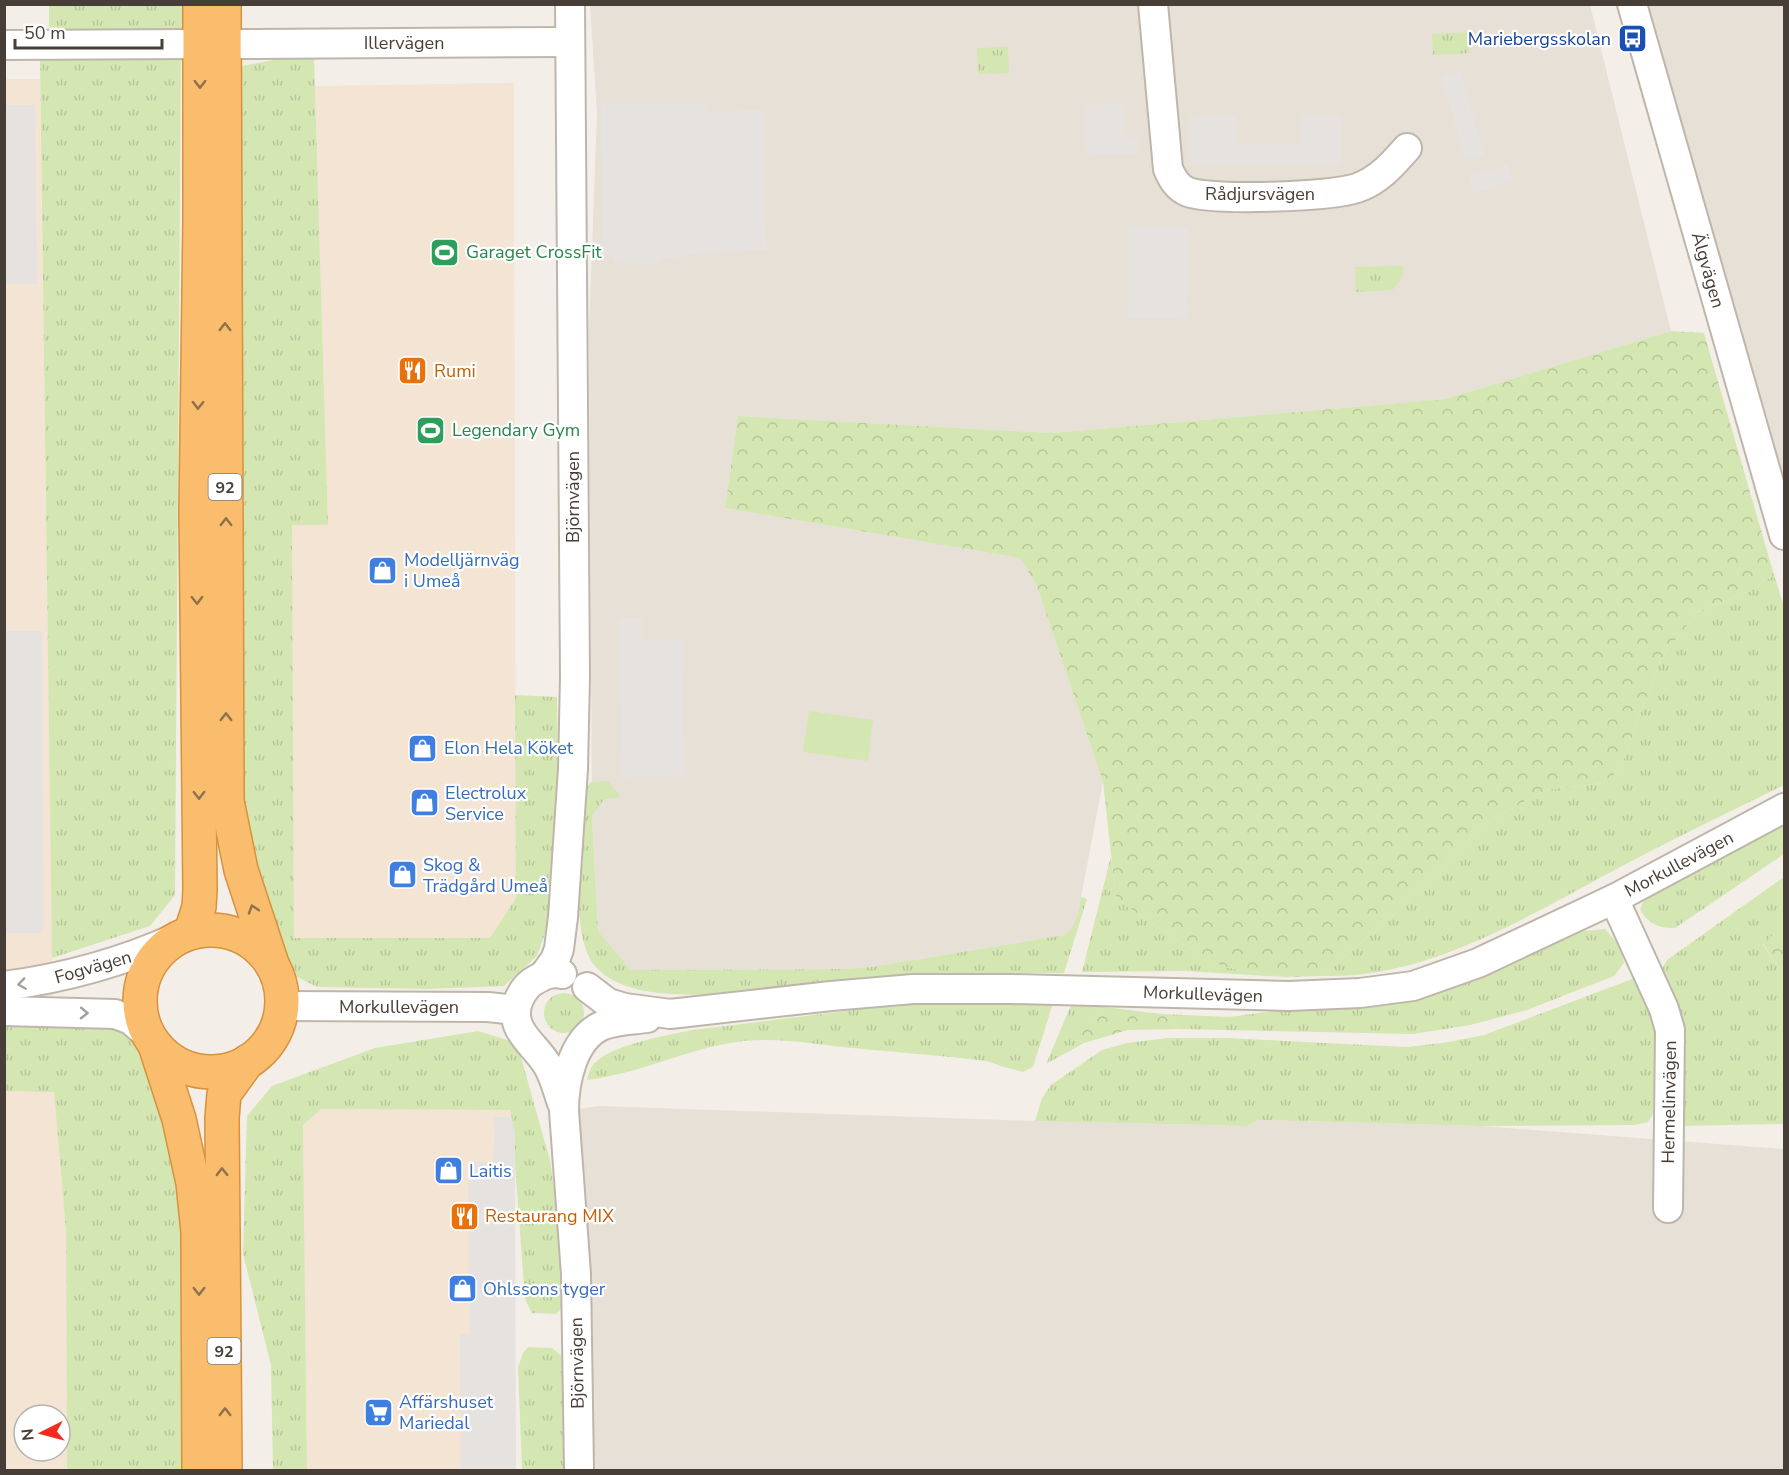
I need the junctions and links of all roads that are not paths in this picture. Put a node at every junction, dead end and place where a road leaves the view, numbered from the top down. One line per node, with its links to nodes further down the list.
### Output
1 (200, 4): 15 (highway, 92, one-way to 15)
2 (224, 4): 16 (highway, 92, one-way to 2)
3 (570, 4): 6 (street, Björnvägen)
4 (1153, 4): 10 (street, Rådjursvägen)
5 (1632, 4): 11 (street, Älgvägen)
6 (570, 42): 8 (street, Illervägen); 14 (street, Björnvägen)
7 (192, 44): 9 (street)
8 (239, 44)
9 (4, 45)
10 (1407, 148)
11 (1785, 534)
12 (1785, 808): 13 (street, Morkullevägen)
13 (1614, 899): 23 (street, Morkullevägen); 29 (street, Hermelinvägen)
14 (563, 917): 17 (street, Björnvägen); 18 (street, Björnvägen)
15 (185, 935): 16 (highway); 19 (street, Fogvägen, one-way to 19); 25 (highway)
16 (272, 964): 20 (highway)
17 (544, 975): 18 (street); 21 (street, Björnvägen)
18 (584, 984): 23 (street, Morkullevägen); 24 (street, Björnvägen)
19 (4, 986)
20 (282, 1006): 21 (street, Morkullevägen); 27 (highway)
21 (516, 1010): 26 (street, Björnvägen)
22 (4, 1011): 25 (street, Fogvägen, one-way to 25)
23 (670, 1014): 24 (street)
24 (587, 1038): 26 (street); 28 (street, Björnvägen)
25 (152, 1041): 27 (highway); 30 (highway, 92, one-way to 30)
26 (537, 1049): 28 (street, Björnvägen)
27 (248, 1062): 31 (highway, 92, one-way to 27)
28 (564, 1111): 32 (street, Björnvägen)
29 (1668, 1208)
30 (200, 1470)
31 (225, 1470)
32 (579, 1470)

